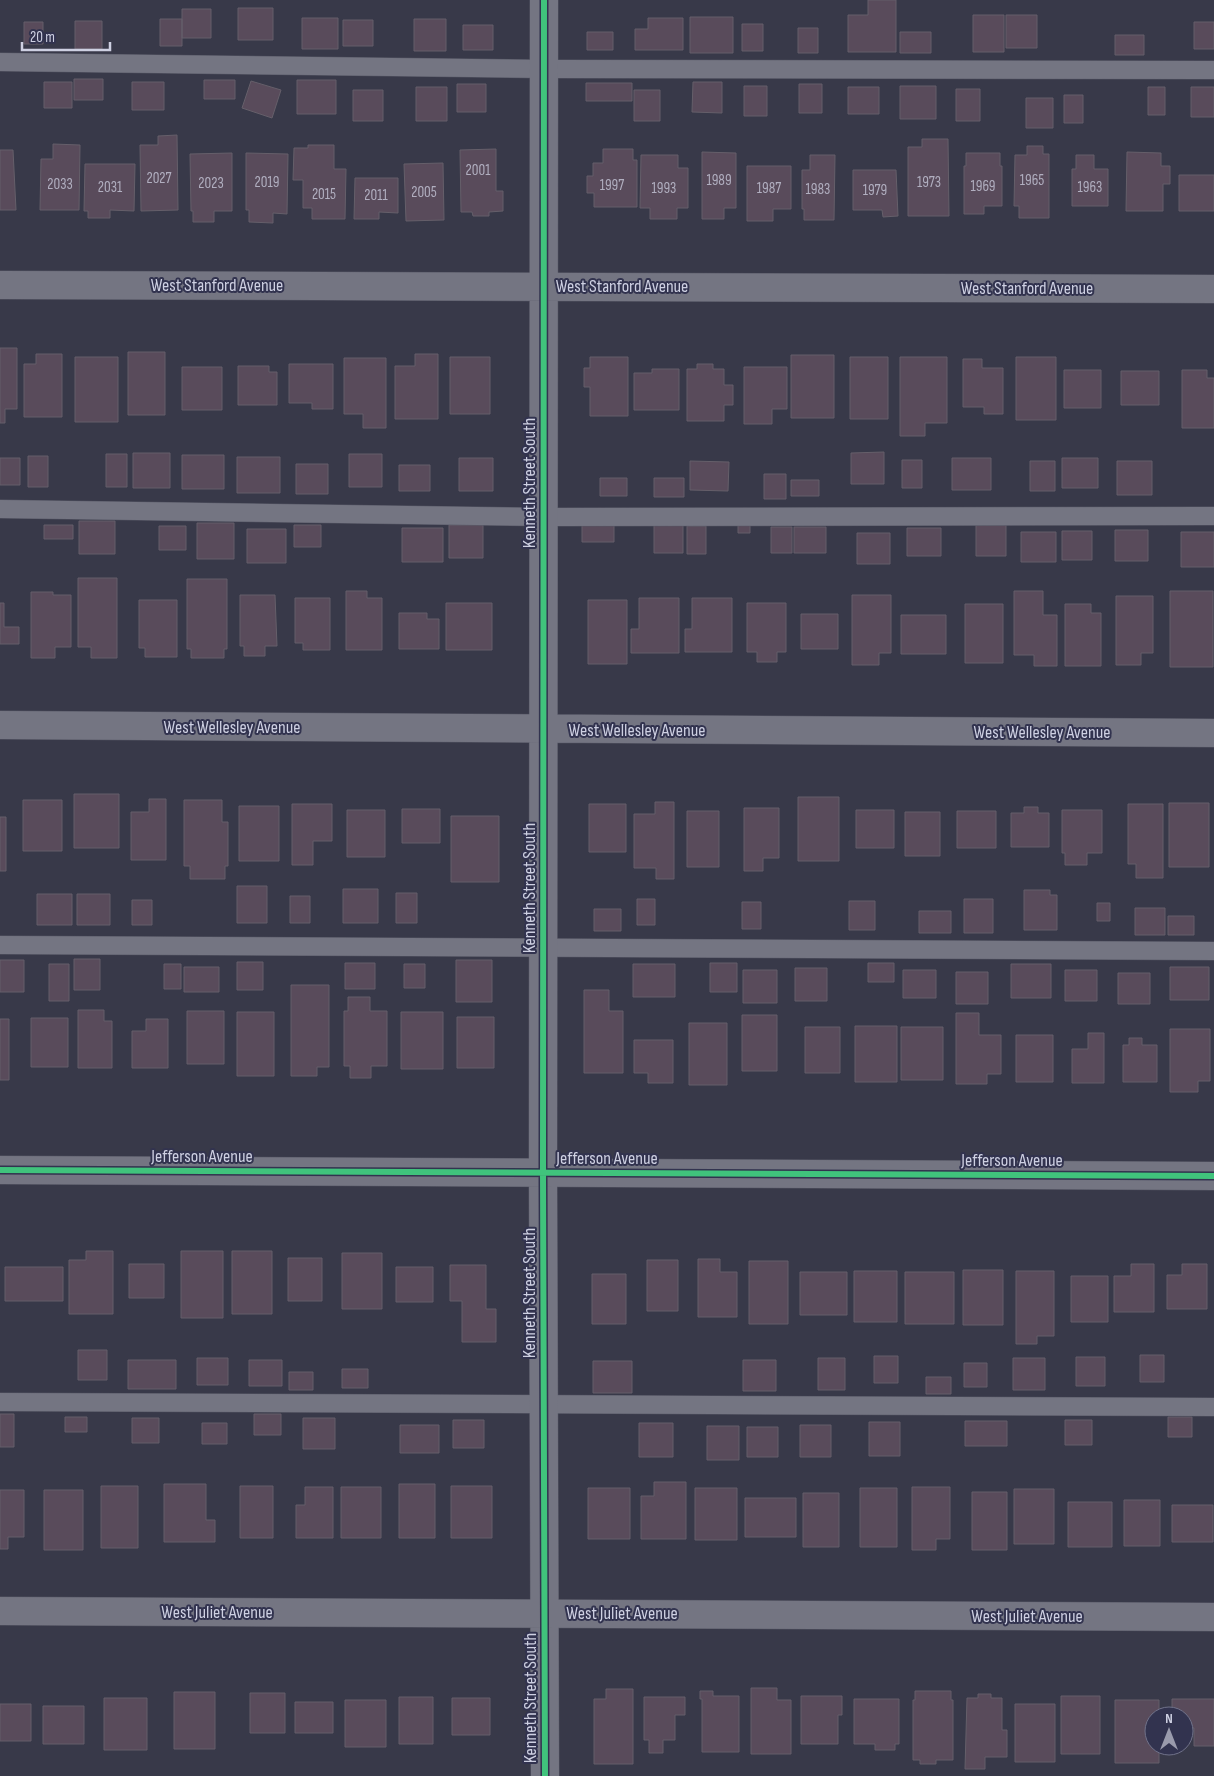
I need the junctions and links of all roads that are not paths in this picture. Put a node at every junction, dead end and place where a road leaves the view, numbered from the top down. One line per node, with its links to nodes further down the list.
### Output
1 (544, 0): 3 (street, Kenneth Street South)
2 (0, 62): 3 (lane)
3 (545, 69): 4 (lane); 6 (street, Kenneth Street South)
4 (1214, 70)
5 (0, 285): 6 (street, West Stanford Avenue)
6 (543, 286): 7 (street, West Stanford Avenue); 10 (street, Kenneth Street South)
7 (1214, 290)
8 (0, 509): 10 (lane)
9 (1214, 516): 10 (lane)
10 (544, 517): 12 (street, Kenneth Street South)
11 (0, 725): 12 (street, West Wellesley Avenue)
12 (544, 730): 13 (street, West Wellesley Avenue); 15 (street, Kenneth Street South)
13 (1214, 733)
14 (0, 945): 15 (lane)
15 (544, 948): 16 (lane); 18 (street, Kenneth Street South)
16 (1214, 950)
17 (0, 1170): 18 (street, Jefferson Avenue)
18 (543, 1172): 19 (street, Jefferson Avenue); 21 (street, Kenneth Street South)
19 (1214, 1176)
20 (0, 1402): 21 (lane)
21 (544, 1404): 22 (lane); 24 (street, Kenneth Street South)
22 (1214, 1407)
23 (0, 1611): 24 (street, West Juliet Avenue)
24 (545, 1613): 25 (street, West Juliet Avenue); 26 (street, Kenneth Street South)
25 (1214, 1617)
26 (545, 1776)

